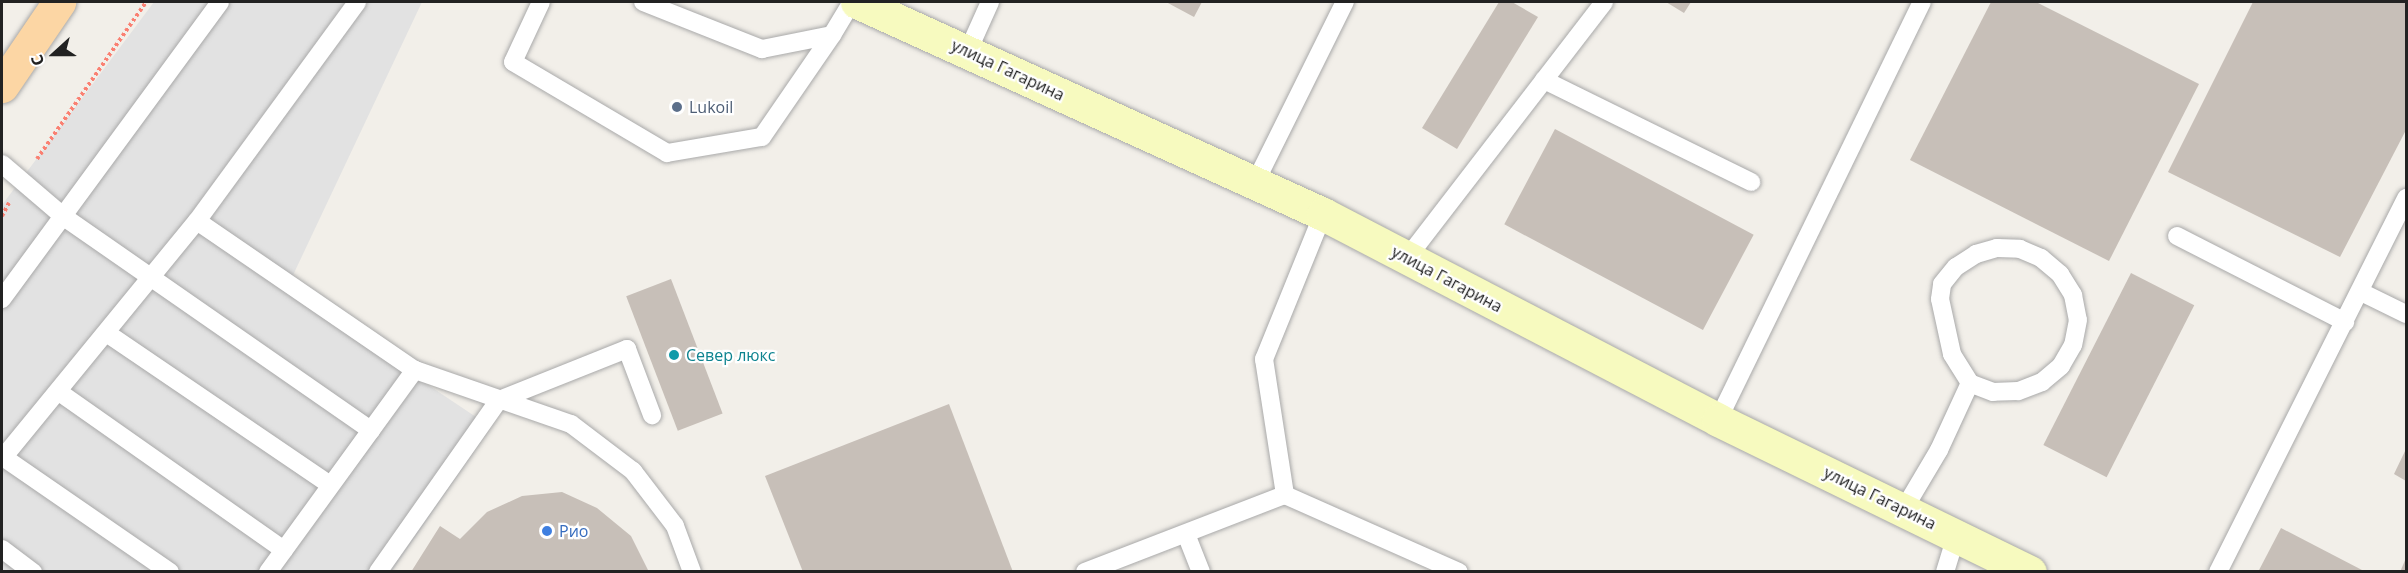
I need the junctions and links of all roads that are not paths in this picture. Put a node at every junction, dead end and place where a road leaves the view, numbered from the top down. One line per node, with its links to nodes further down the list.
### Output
1 (59, 2): 14 (main road)
2 (220, 2): 20 (lane)
3 (357, 2): 21 (lane)
4 (541, 2): 11 (lane)
5 (643, 2): 11 (lane)
6 (854, 2): 11 (lane); 12 (street, улица Гагарина)
7 (990, 2): 12 (lane)
8 (1345, 2): 16 (lane)
9 (1604, 2): 13 (lane)
10 (1922, 2): 35 (lane)
11 (832, 35)
12 (968, 51): 16 (street, улица Гагарина)
13 (1544, 80): 17 (lane); 23 (lane)
14 (2, 86)
15 (2, 164): 20 (lane)
16 (1255, 183): 19 (street, улица Гагарина)
17 (1751, 183)
18 (2406, 198): 25 (lane)
19 (1323, 214): 23 (street, улица Гагарина); 39 (lane)
20 (64, 217): 24 (lane); 26 (lane)
21 (197, 221): 24 (lane); 30 (lane)
22 (2177, 236): 28 (lane)
23 (1407, 258): 35 (street, улица Гагарина)
24 (153, 277): 29 (lane); 36 (lane)
25 (2361, 292): 27 (lane); 28 (lane)
26 (2, 300)
27 (2406, 314)
28 (2345, 322): 55 (lane)
29 (108, 334): 32 (lane); 38 (lane)
30 (415, 370): 33 (lane); 36 (lane)
31 (1970, 383): 31 (lane); 40 (lane)
32 (59, 392): 37 (lane); 44 (lane)
33 (500, 400): 34 (lane); 48 (lane); 49 (lane)
34 (652, 415)
35 (1718, 420): 40 (street, улица Гагарина)
36 (371, 430): 38 (lane)
37 (2, 458): 46 (lane)
38 (330, 485): 44 (lane)
39 (1285, 495): 41 (lane); 52 (lane)
40 (1904, 509): 42 (street, улица Гагарина)
41 (1186, 534): 50 (lane); 51 (lane)
42 (1956, 535): 53 (lane); 54 (street, улица Гагарина)
43 (2, 549): 45 (lane)
44 (284, 550): 47 (lane)
45 (33, 572)
46 (170, 572)
47 (268, 572)
48 (378, 572)
49 (692, 572)
50 (1085, 572)
51 (1201, 572)
52 (1459, 572)
53 (1945, 572)
54 (2030, 572)
55 (2218, 572)

